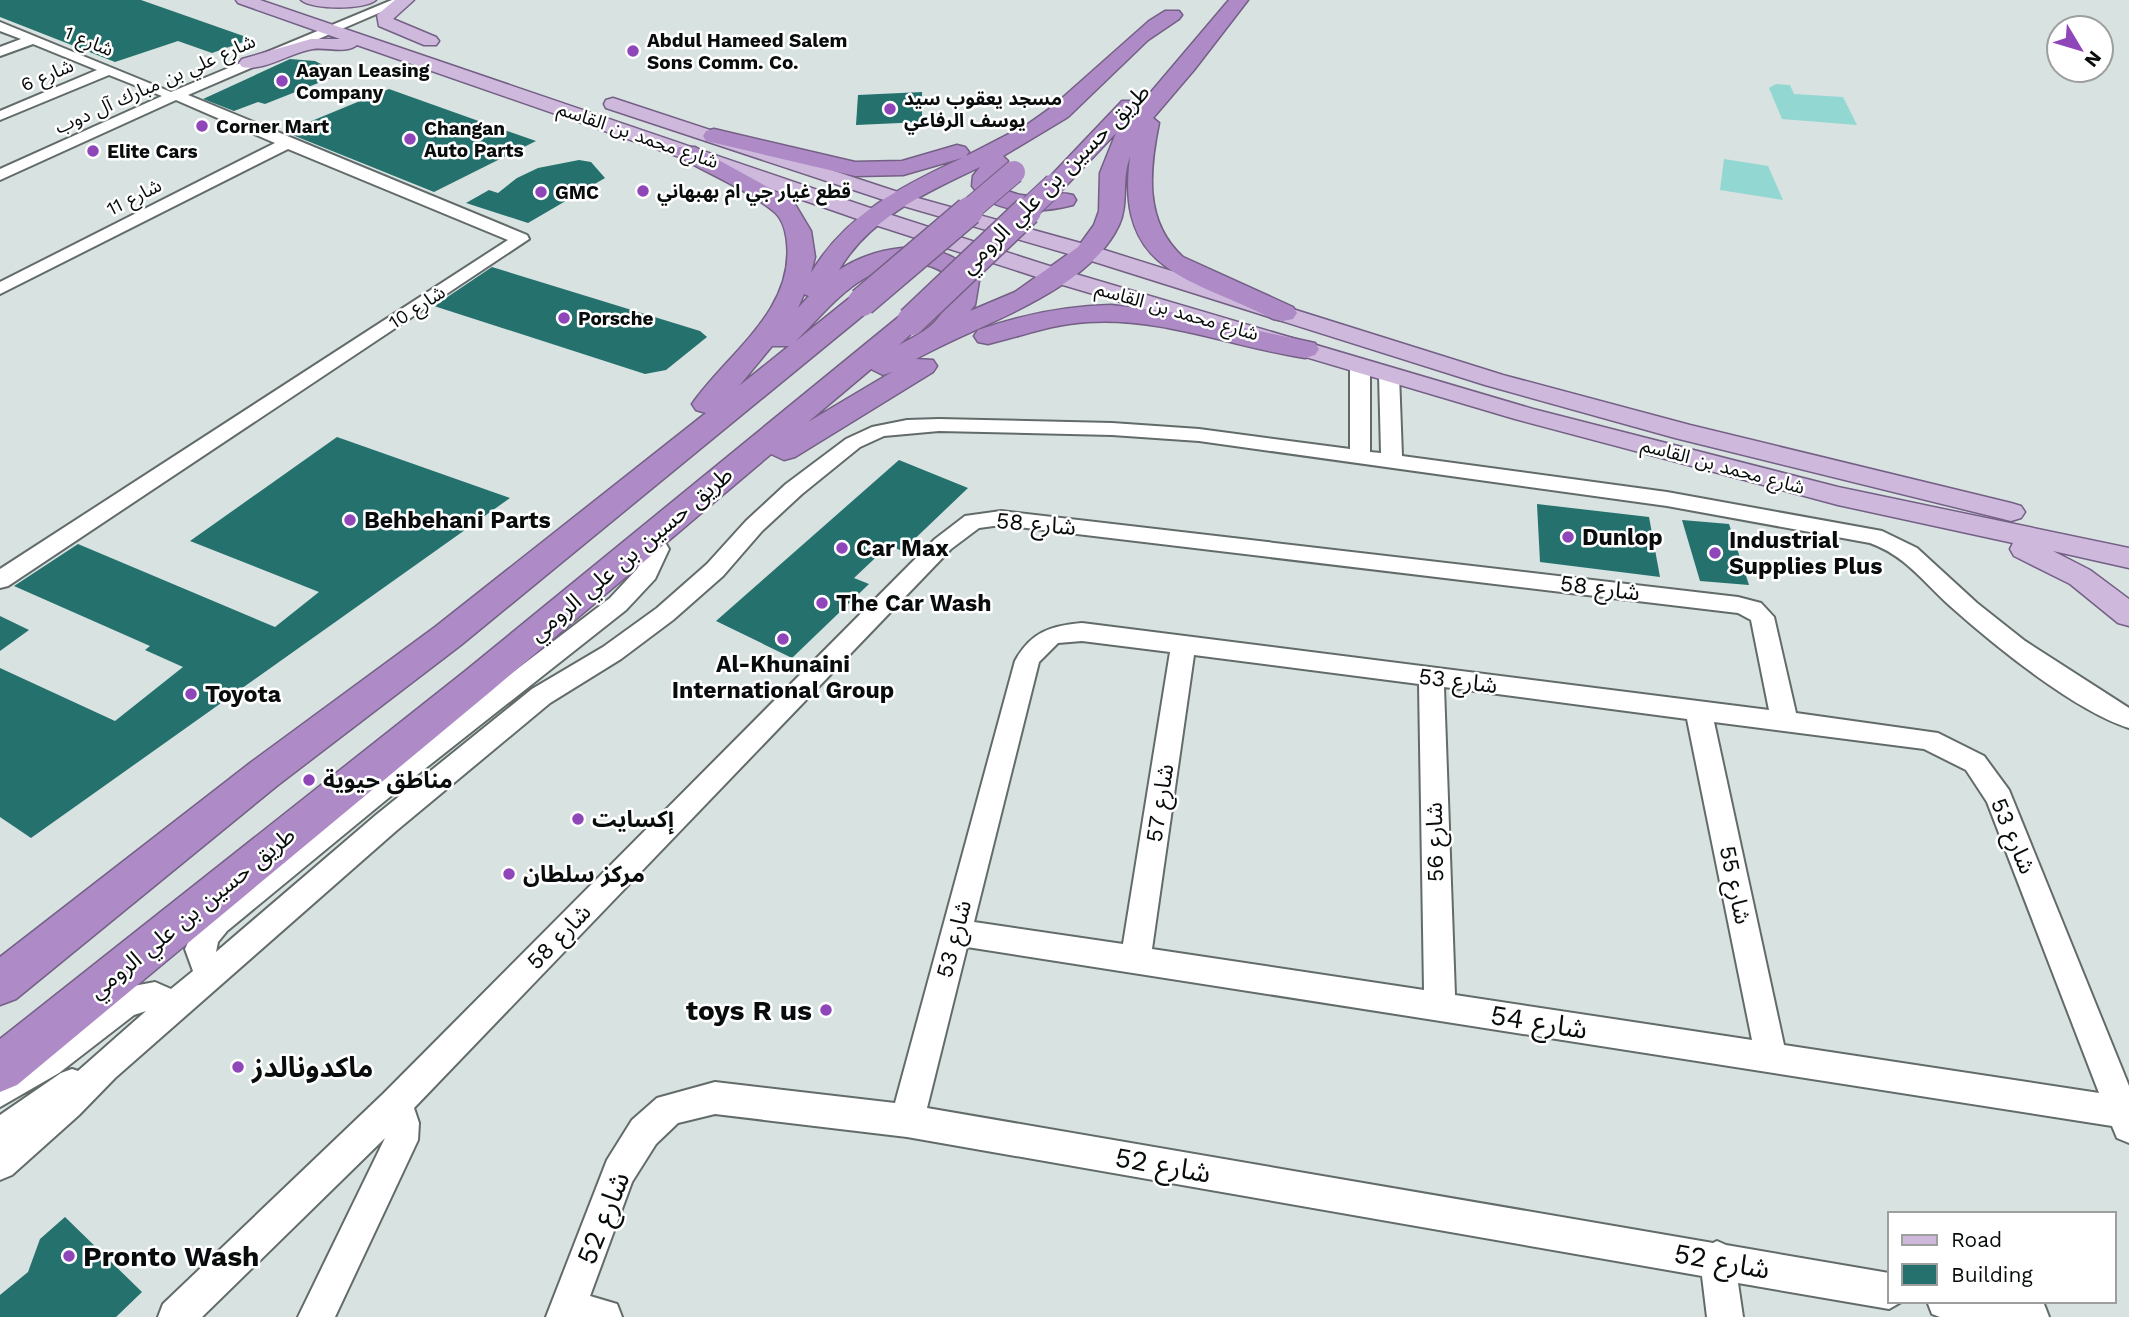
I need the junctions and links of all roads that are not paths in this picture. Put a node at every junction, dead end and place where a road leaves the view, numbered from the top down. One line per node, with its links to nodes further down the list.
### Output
1 (244, 0): 9 (main road, شارع محمد بن القاسم)
2 (309, 0): 3 (main road)
3 (368, 0)
4 (385, 0): 11 (street)
5 (405, 0): 11 (street); 14 (main road)
6 (1188, 0): 10 (highway, طريق حسين بن علي الرومي)
7 (1225, 0): 54 (highway, طريق حسين بن علي الرومي, bridge)
8 (1239, 0): 22 (highway)
9 (286, 6): 11 (main road, شارع محمد بن القاسم); 15 (main road)
10 (1172, 15): 20 (highway); 58 (highway, طريق حسين بن علي الرومي, bridge)
11 (335, 23): 15 (street, شارع علي بن مبارك آل دوب); 16 (main road, شارع محمد بن القاسم); 18 (street, شارع علي بن مبارك آل دوب); 25 (main road, شارع محمد بن القاسم)
12 (0, 26): 13 (street, شارع 1)
13 (34, 39): 17 (street); 19 (street, شارع 1)
14 (445, 46)
15 (268, 47): 21 (street, شارع علي بن مبارك آل دوب)
16 (397, 51): 18 (main road); 28 (main road, شارع محمد بن القاسم)
17 (0, 52)
18 (248, 63): 21 (street, شارع علي بن مبارك آل دوب)
19 (109, 70): 21 (street, شارع 1); 23 (street, شارع 6)
20 (1086, 89): 25 (highway); 26 (highway)
21 (170, 93): 27 (street, شارع 10); 29 (street, شارع علي بن مبارك آل دوب); 30 (street, شارع علي بن مبارك آل دوب)
22 (1154, 103): 24 (highway); 36 (highway)
23 (0, 116)
24 (1127, 134): 26 (highway); 33 (highway)
25 (714, 136): 31 (main road, شارع محمد بن القاسم)
26 (1018, 138): 31 (highway)
27 (287, 143): 35 (street, شارع 11); 49 (street, شارع 10)
28 (687, 152): 32 (main road, شارع محمد بن القاسم); 42 (highway)
29 (0, 165)
30 (0, 175)
31 (900, 199): 32 (highway); 33 (main road, شارع محمد بن القاسم)
32 (874, 217): 34 (main road, شارع محمد بن القاسم); 39 (highway)
33 (1087, 252): 34 (highway); 36 (main road, شارع محمد بن القاسم)
34 (1054, 275): 37 (highway); 38 (main road, شارع محمد بن القاسم)
35 (0, 289)
36 (1283, 313): 48 (main road, شارع محمد بن القاسم)
37 (940, 334): 39 (highway); 44 (highway)
38 (1305, 349): 40 (main road, شارع محمد بن القاسم); 44 (highway)
39 (771, 350): 42 (highway)
40 (1360, 365): 41 (main road, شارع محمد بن القاسم); 43 (street)
41 (1389, 374): 45 (street); 46 (main road, شارع محمد بن القاسم)
42 (694, 421): 58 (highway)
43 (1360, 456): 45 (street); 61 (street)
44 (771, 457): 47 (highway)
45 (1392, 461): 56 (street)
46 (1948, 520): 48 (main road, شارع محمد بن القاسم); 51 (main road)
47 (658, 549): 54 (highway); 61 (street)
48 (2127, 552): 50 (main road)
49 (0, 580)
50 (2129, 597)
51 (2129, 615)
52 (1183, 646): 53 (street, شارع 53); 59 (street, شارع 53); 60 (street, شارع 57)
53 (1431, 678): 55 (street, شارع 53); 64 (street, شارع 56)
54 (477, 682): 67 (highway, طريق حسين بن علي الرومي)
55 (1699, 713): 57 (street, شارع 53); 65 (street, شارع 55)
56 (2129, 718)
57 (1785, 723): 69 (street, شارع 58); 70 (street, شارع 53)
58 (264, 774): 62 (highway, طريق حسين بن علي الرومي)
59 (956, 932): 60 (street, شارع 54); 71 (street, شارع 53)
60 (1136, 959): 64 (street, شارع 54)
61 (219, 967): 63 (street)
62 (0, 984)
63 (173, 1007): 66 (street); 68 (street)
64 (1440, 1007): 65 (street, شارع 54)
65 (1771, 1057): 70 (street, شارع 54)
66 (103, 1067): 72 (street); 73 (street)
67 (0, 1069)
68 (0, 1091)
69 (396, 1104): 78 (street, شارع 58); 79 (street)
70 (2126, 1120)
71 (907, 1121): 74 (street, شارع 52); 77 (street, شارع 52)
72 (0, 1135)
73 (0, 1163)
74 (1717, 1259): 75 (street, شارع 52); 81 (street)
75 (1888, 1291)
76 (1956, 1303): 82 (street)
77 (566, 1313): 80 (street)
78 (176, 1317)
79 (316, 1317)
80 (604, 1317)
81 (1725, 1317)
82 (2031, 1317)

